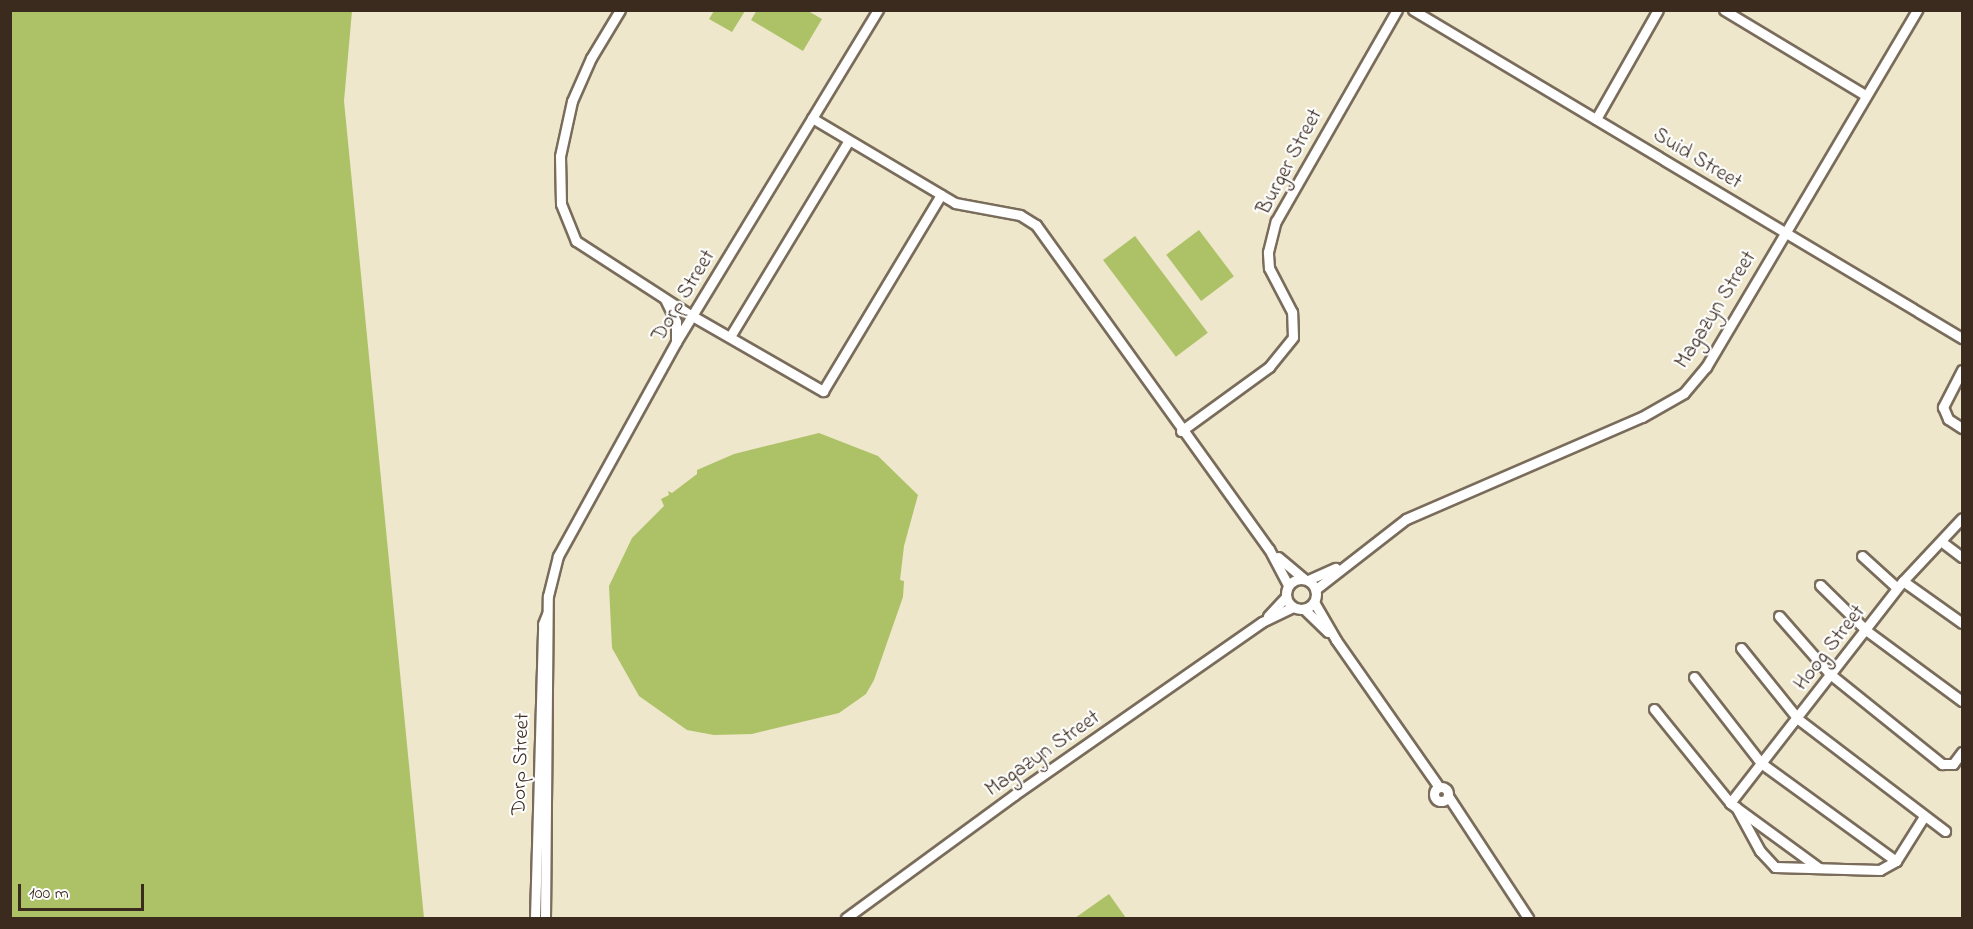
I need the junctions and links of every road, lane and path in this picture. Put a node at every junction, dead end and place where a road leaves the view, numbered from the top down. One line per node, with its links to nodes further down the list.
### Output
1 (620, 10): 14 (street)
2 (878, 10): 9 (street, Dorp Street)
3 (1397, 10): 21 (street, Burger Street)
4 (1413, 10): 10 (street, Suid Street)
5 (1658, 10): 10 (street)
6 (1724, 10): 8 (street)
7 (1917, 10): 8 (street, Magazyn Street)
8 (1865, 95): 13 (street, Magazyn Street)
9 (812, 118): 11 (street); 15 (street, Dorp Street)
10 (1596, 119): 13 (street, Suid Street)
11 (848, 142): 12 (street); 16 (street)
12 (941, 195): 16 (street); 21 (street)
13 (1784, 232): 17 (street, Suid Street); 27 (street, Magazyn Street)
14 (664, 298): 15 (street); 18 (street)
15 (693, 316): 16 (street); 18 (street, Dorp Street)
16 (731, 335)
17 (1962, 338)
18 (676, 342): 37 (street, Dorp Street)
19 (1962, 370): 20 (street)
20 (1962, 428)
21 (1181, 431): 24 (street)
22 (1962, 518): 23 (street, Hoog Street)
23 (1942, 542): 26 (street); 31 (street, Hoog Street)
24 (1269, 549): 28 (street); 29 (street)
25 (1862, 556): 31 (street)
26 (1962, 557)
27 (1345, 564): 28 (street, Magazyn Street); 32 (street, Magazyn Street)
28 (1306, 579): 29 (street); 32 (street)
29 (1288, 585): 33 (street)
30 (1820, 585): 41 (street)
31 (1900, 585): 40 (street); 41 (street, Hoog Street)
32 (1316, 589): 34 (street)
33 (1286, 597): 35 (street); 39 (street, Magazyn Street)
34 (1314, 602): 36 (street); 42 (street)
35 (1293, 607): 36 (street); 39 (street, Magazyn Street)
36 (1304, 609): 42 (street)
37 (548, 612): 56 (street, Dorp Street); 57 (street, Dorp Street)
38 (1779, 616): 44 (street)
39 (1263, 622): 58 (street, Magazyn Street)
40 (1962, 623)
41 (1867, 631): 44 (street, Hoog Street); 46 (street)
42 (1336, 640): 59 (street)
43 (1741, 648): 48 (street)
44 (1830, 674): 48 (street, Hoog Street); 49 (street)
45 (1694, 677): 50 (street)
46 (1962, 701)
47 (1654, 709): 51 (street)
48 (1798, 719): 50 (street, Hoog Street); 52 (street)
49 (1962, 752)
50 (1761, 763): 51 (street, Hoog Street); 54 (street)
51 (1733, 805): 55 (street); 55 (street)
52 (1923, 818): 53 (street); 54 (street)
53 (1945, 831)
54 (1896, 861): 55 (street)
55 (1819, 868)
56 (535, 918)
57 (545, 918)
58 (846, 918)
59 (1528, 918)

